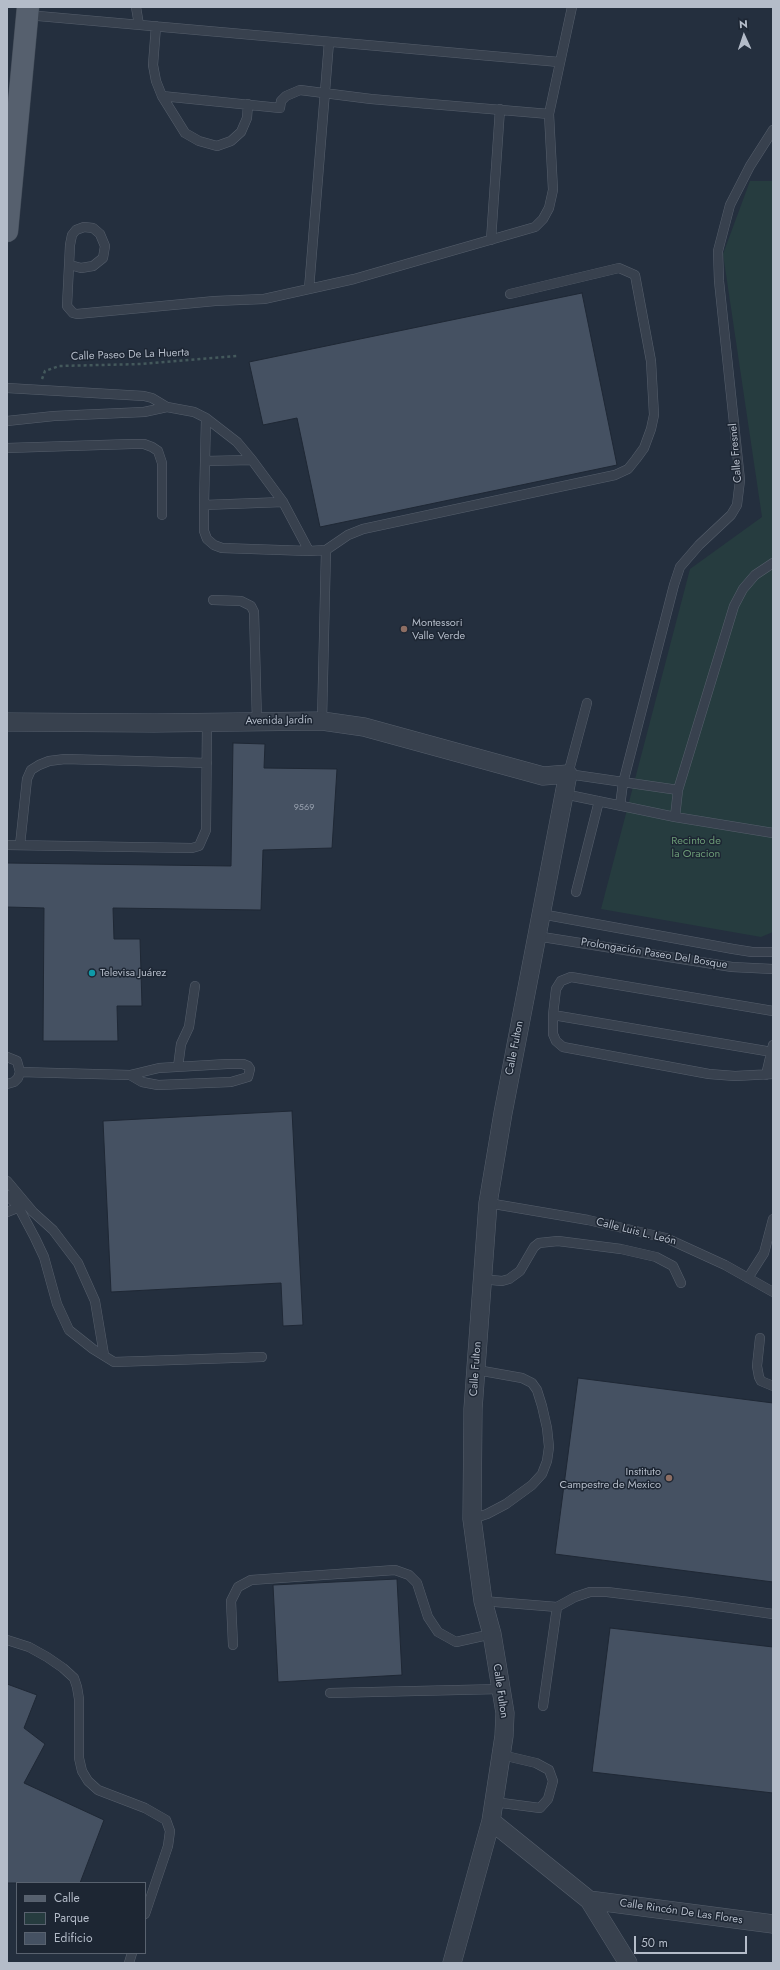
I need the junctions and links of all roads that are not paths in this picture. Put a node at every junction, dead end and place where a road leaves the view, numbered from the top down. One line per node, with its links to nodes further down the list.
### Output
1 (136, 7): 4 (lane)
2 (572, 7): 7 (lane)
3 (28, 11): 4 (lane); 16 (main road)
4 (138, 25): 5 (lane)
5 (156, 26): 6 (lane); 9 (lane)
6 (329, 42): 7 (lane); 8 (lane)
7 (559, 62): 12 (lane)
8 (326, 94): 10 (lane); 11 (lane); 19 (lane)
9 (162, 96): 10 (lane); 10 (lane)
10 (248, 104)
11 (500, 109): 12 (lane); 17 (lane)
12 (549, 114): 17 (lane)
13 (773, 130): 14 (lane, Calle Fresnel)
14 (765, 142): 15 (lane); 43 (lane, Calle Fresnel)
15 (773, 148)
16 (7, 231)
17 (491, 240): 19 (lane)
18 (70, 265): 18 (lane); 19 (lane)
19 (309, 289)
20 (510, 294): 31 (lane)
21 (7, 388): 22 (lane)
22 (167, 407): 23 (lane); 24 (lane)
23 (206, 418): 26 (lane); 27 (lane)
24 (7, 421)
25 (7, 448): 30 (lane)
26 (252, 460): 27 (lane); 28 (lane)
27 (205, 461): 29 (lane)
28 (283, 502): 29 (lane); 32 (lane)
29 (204, 505): 32 (lane)
30 (162, 515)
31 (326, 550): 32 (lane); 36 (lane)
32 (309, 551)
33 (773, 563): 44 (lane)
34 (213, 600): 38 (lane)
35 (588, 702): 41 (lane)
36 (322, 721): 38 (street, Avenida Jardín); 42 (street, Avenida Jardín)
37 (7, 722): 39 (street, Avenida Jardín)
38 (257, 722): 39 (street, Avenida Jardín)
39 (207, 723): 40 (lane)
40 (207, 763): 51 (lane); 51 (lane)
41 (568, 774): 42 (street, Avenida Jardín); 43 (lane); 45 (street, Calle Fulton)
42 (543, 776): 45 (street, Avenida Jardín)
43 (623, 783): 44 (lane); 47 (lane, Calle Fresnel)
44 (678, 790): 48 (lane)
45 (564, 794): 46 (lane); 53 (street, Calle Fulton)
46 (599, 802): 47 (lane); 52 (lane)
47 (620, 806): 48 (lane)
48 (675, 817): 49 (lane)
49 (773, 833)
50 (7, 845): 51 (lane)
51 (20, 845)
52 (576, 892)
53 (541, 914): 54 (street, Calle Fulton); 55 (lane, Prolongación Paseo Del Bosque)
54 (536, 936): 56 (lane, Prolongación Paseo Del Bosque); 69 (street, Calle Fulton)
55 (773, 952)
56 (773, 969)
57 (195, 986): 62 (lane)
58 (773, 1011): 59 (lane)
59 (553, 1015): 60 (lane); 64 (lane)
60 (772, 1049): 64 (lane)
61 (7, 1057): 63 (lane)
62 (178, 1067): 65 (lane); 65 (lane)
63 (20, 1072): 65 (lane); 66 (lane)
64 (770, 1074)
65 (130, 1075)
66 (7, 1084)
67 (7, 1181): 70 (lane)
68 (7, 1195): 71 (lane)
69 (488, 1203): 76 (lane, Calle Luis L. León); 77 (street, Calle Fulton)
70 (28, 1204): 71 (lane); 81 (lane)
71 (18, 1206): 72 (lane); 81 (lane)
72 (7, 1212)
73 (773, 1219): 74 (lane)
74 (764, 1253): 75 (lane); 76 (lane)
75 (773, 1256)
76 (748, 1278): 79 (lane, Calle Luis L. León)
77 (481, 1279): 78 (lane); 83 (street, Calle Fulton)
78 (680, 1283)
79 (773, 1292)
80 (760, 1338): 84 (lane)
81 (104, 1355): 82 (lane)
82 (262, 1357)
83 (477, 1370): 85 (street, Calle Fulton); 85 (lane)
84 (773, 1386)
85 (472, 1519): 86 (street, Calle Fulton)
86 (483, 1601): 87 (lane); 89 (street, Calle Fulton)
87 (557, 1607): 88 (lane); 94 (lane)
88 (773, 1614)
89 (492, 1634): 91 (lane); 92 (street, Calle Fulton)
90 (7, 1640): 99 (lane)
91 (233, 1645)
92 (500, 1689): 93 (lane); 95 (street, Calle Fulton)
93 (330, 1693)
94 (543, 1706)
95 (502, 1755): 96 (street, Calle Fulton); 96 (lane)
96 (494, 1802): 97 (street, Calle Fulton)
97 (491, 1821): 98 (street); 101 (street, Calle Fulton)
98 (589, 1900): 100 (street, Calle Rincón De Las Flores); 102 (street)
99 (146, 1911)
100 (773, 1924)
101 (452, 1963)
102 (628, 1963)

